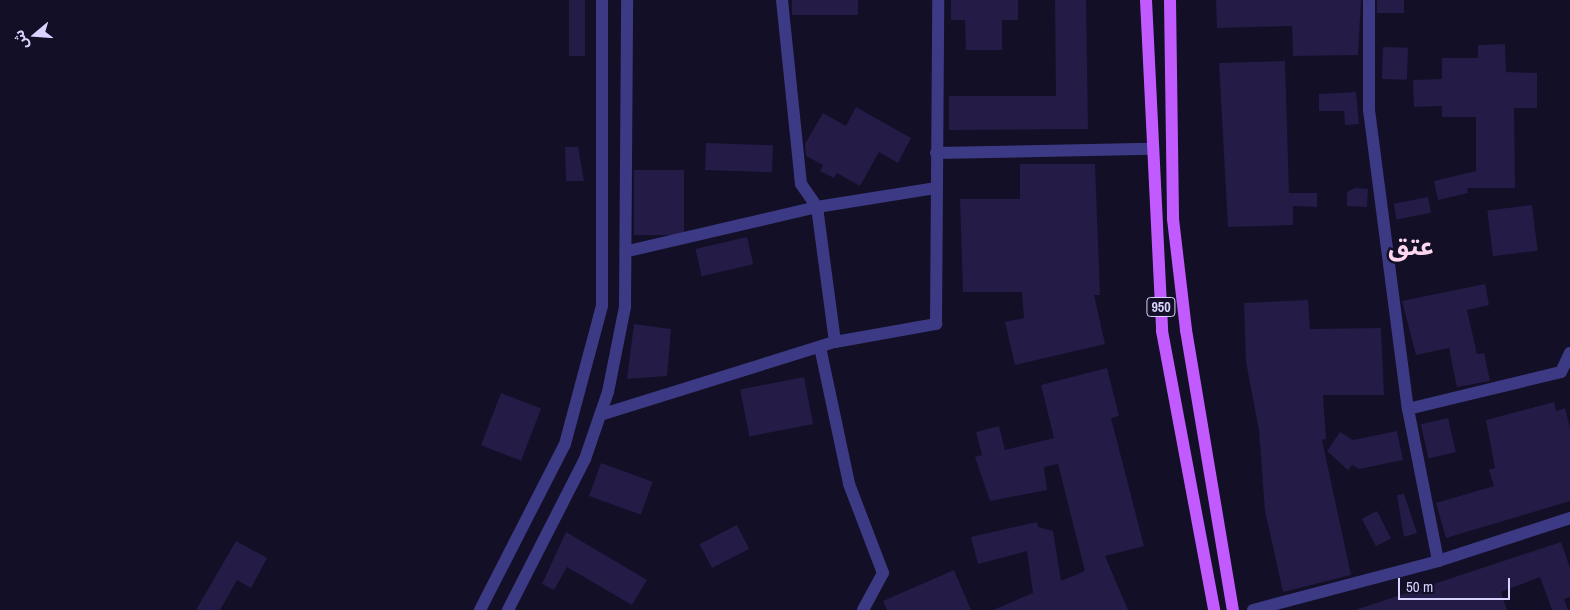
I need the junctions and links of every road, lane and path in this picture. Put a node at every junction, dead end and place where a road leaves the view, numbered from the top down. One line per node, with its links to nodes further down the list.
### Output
1 (602, 0): 20 (street)
2 (627, 0): 12 (street)
3 (782, 0): 11 (street)
4 (938, 0): 9 (street)
5 (1146, 0): 8 (main road, 950 / 950)
6 (1170, 0): 24 (main road, 950)
7 (1369, 0): 16 (street)
8 (1151, 149): 9 (street); 23 (main road, 950 / 950)
9 (936, 153): 10 (street)
10 (936, 188): 11 (street); 13 (street)
11 (817, 206): 12 (street); 13 (street)
12 (628, 251): 17 (street)
13 (835, 342): 14 (street)
14 (820, 347): 17 (street); 22 (street)
15 (1570, 353): 16 (street)
16 (1408, 409): 19 (street)
17 (600, 415): 21 (street)
18 (1570, 518): 19 (street)
19 (1438, 561): 25 (street)
20 (480, 610)
21 (508, 610)
22 (863, 610)
23 (1214, 610)
24 (1232, 610)
25 (1253, 610)

